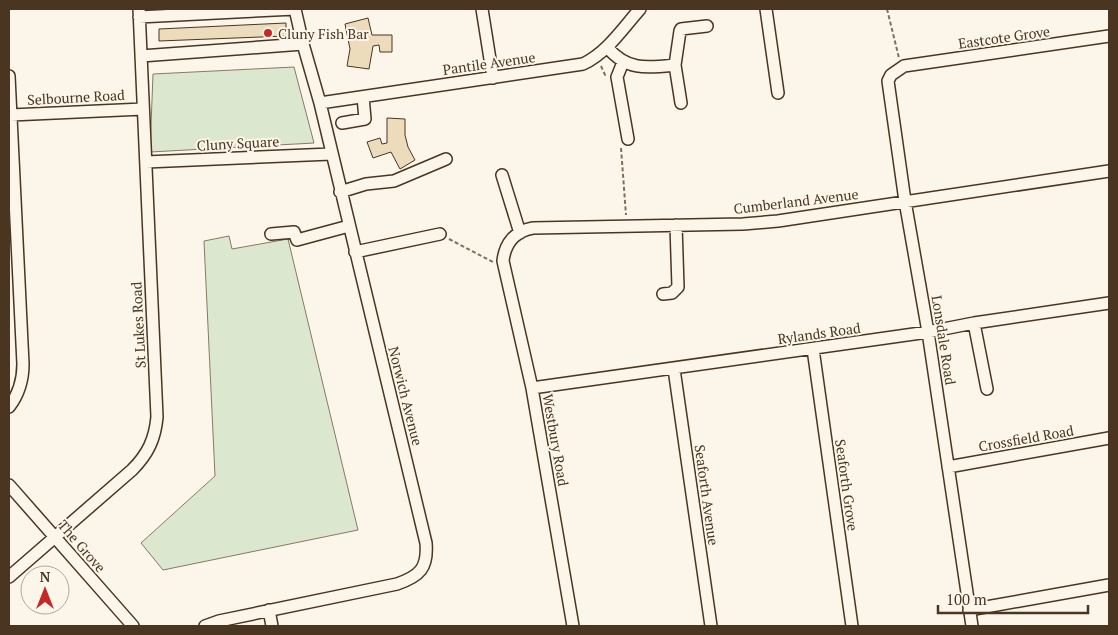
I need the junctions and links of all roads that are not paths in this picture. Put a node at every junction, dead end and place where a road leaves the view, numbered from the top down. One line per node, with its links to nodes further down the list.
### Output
1 (295, 9): 5 (street); 8 (street, Norwich Avenue)
2 (482, 9): 15 (street)
3 (640, 9): 9 (street, Pantile Avenue)
4 (766, 9): 16 (street)
5 (139, 13): 10 (street, St Lukes Road)
6 (707, 26): 12 (street)
7 (1109, 36): 13 (street, Eastcote Grove)
8 (303, 44): 10 (street); 18 (street, Norwich Avenue)
9 (606, 47): 11 (street); 15 (street, Pantile Avenue)
10 (141, 56): 20 (street, St Lukes Road)
11 (623, 62): 12 (street); 23 (street)
12 (675, 65): 19 (street)
13 (902, 67): 30 (street, Lonsdale Road)
14 (9, 76): 21 (street)
15 (493, 78): 17 (street, Pantile Avenue)
16 (778, 94)
17 (363, 97): 18 (street, Pantile Avenue); 22 (street)
18 (320, 104): 24 (street, Norwich Avenue)
19 (681, 104)
20 (143, 109): 21 (street, Selbourne Road); 26 (street, St Lukes Road)
21 (10, 116): 45 (street)
22 (342, 123)
23 (628, 139)
24 (331, 154): 26 (street, Cluny Square); 29 (street, Norwich Avenue)
25 (446, 158): 29 (street)
26 (146, 162): 49 (street, St Lukes Road)
27 (1109, 171): 30 (street, Cumberland Avenue)
28 (502, 175): 33 (street)
29 (340, 192): 32 (street, Norwich Avenue)
30 (905, 201): 31 (street, Cumberland Avenue); 40 (street, Lonsdale Road)
31 (676, 225): 33 (street, Cumberland Avenue); 37 (street)
32 (349, 226): 34 (street); 36 (street, Norwich Avenue)
33 (520, 233): 43 (street, Westbury Road)
34 (271, 234)
35 (440, 234): 36 (street)
36 (355, 252): 52 (street, Norwich Avenue)
37 (663, 294)
38 (1109, 303): 39 (street, Rylands Road)
39 (974, 323): 40 (street, Rylands Road); 44 (street)
40 (928, 332): 41 (street, Rylands Road); 47 (street, Lonsdale Road)
41 (813, 349): 42 (street, Rylands Road); 59 (street, Seaforth Grove)
42 (674, 369): 43 (street, Rylands Road); 58 (street, Seaforth Avenue)
43 (532, 388): 57 (street, Westbury Road)
44 (987, 390)
45 (9, 407)
46 (1109, 438): 47 (street, Crossfield Road)
47 (948, 467): 53 (street, Lonsdale Road)
48 (9, 485): 49 (street, The Grove)
49 (54, 537): 50 (street, St Lukes Road); 54 (street, The Grove)
50 (9, 577)
51 (1109, 585): 53 (street)
52 (269, 610): 55 (street, Norwich Avenue); 56 (street)
53 (969, 610): 60 (street, Lonsdale Road)
54 (133, 626)
55 (205, 626)
56 (272, 626)
57 (573, 626)
58 (711, 626)
59 (852, 626)
60 (972, 626)

